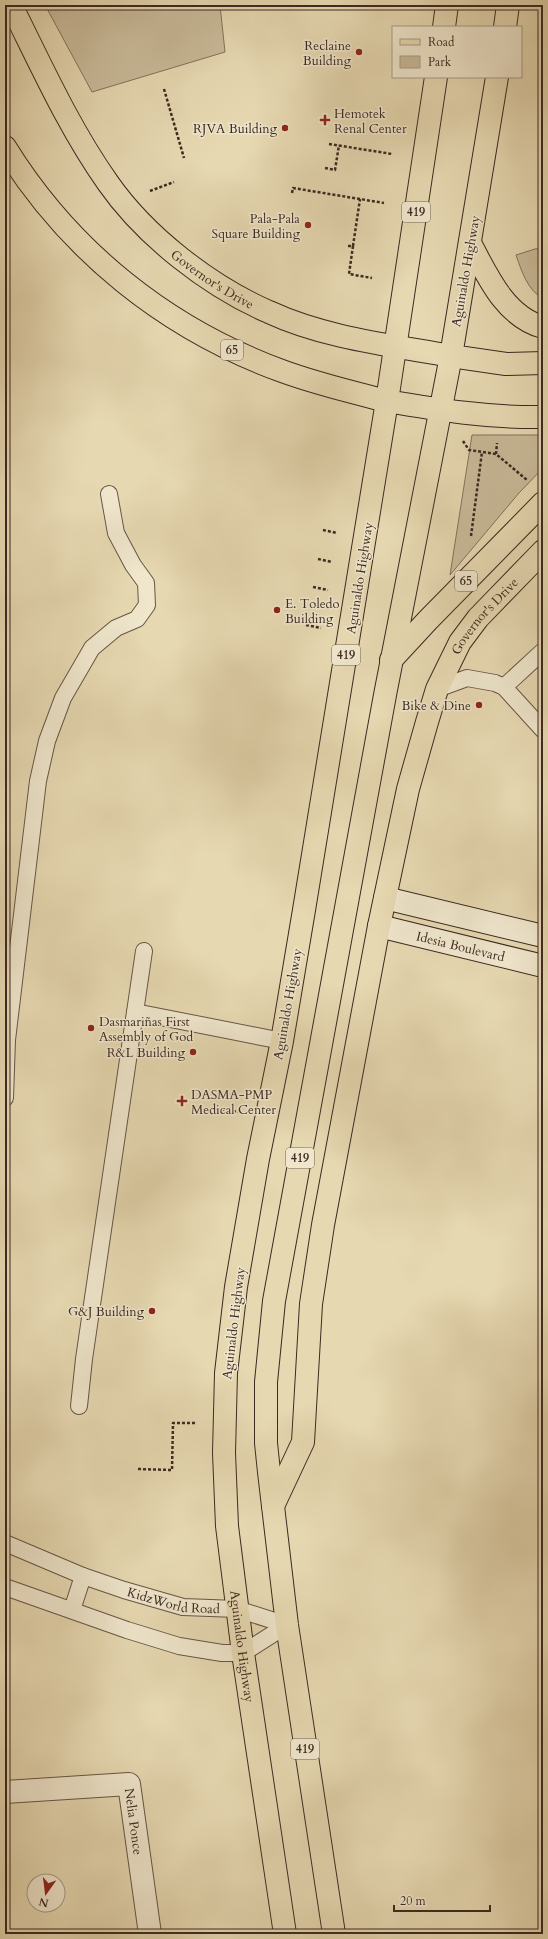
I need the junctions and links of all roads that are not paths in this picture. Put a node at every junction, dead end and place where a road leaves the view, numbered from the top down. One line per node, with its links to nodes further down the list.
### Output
1 (11, 5): 11 (main road, Governor's Drive)
2 (447, 5): 4 (main road)
3 (508, 5): 5 (main road)
4 (444, 26)
5 (505, 26)
6 (436, 78): 11 (main road, Aguinaldo Highway / 419)
7 (497, 78): 9 (main road, Aguinaldo Highway / 419)
8 (5, 147): 14 (main road, 65)
9 (470, 243): 10 (main road); 12 (main road, Aguinaldo Highway / 419)
10 (543, 327)
11 (395, 346): 12 (main road, Governor's Drive); 14 (main road, Aguinaldo Highway / 419)
12 (451, 356): 13 (main road, Governor's Drive); 15 (main road, Aguinaldo Highway / 419)
13 (543, 363)
14 (388, 401): 15 (main road, 65); 31 (main road, Aguinaldo Highway / 419)
15 (440, 410): 16 (main road, 65); 21 (main road, Aguinaldo Highway / 419)
16 (543, 418)
17 (109, 494): 32 (lane)
18 (543, 503): 21 (main road, 65)
19 (543, 551): 23 (main road, Governor's Drive / 65)
20 (543, 651): 22 (lane)
21 (391, 660): 34 (main road, Aguinaldo Highway / 419)
22 (504, 687): 23 (lane); 24 (lane)
23 (437, 689): 25 (main road, 419)
24 (543, 730)
25 (385, 898): 26 (main road, 419); 27 (street)
26 (379, 926): 29 (street, Idesia Boulevard); 34 (main road, 419)
27 (543, 936)
28 (144, 951): 30 (lane)
29 (543, 966)
30 (134, 1012): 31 (lane); 33 (lane)
31 (282, 1041): 38 (main road, Aguinaldo Highway / 419)
32 (5, 1098)
33 (79, 1406)
34 (273, 1506): 40 (main road, Aguinaldo Highway / 419)
35 (5, 1543): 36 (lane, KidzWorld Road)
36 (83, 1576): 38 (lane, KidzWorld Road); 39 (lane)
37 (5, 1587): 39 (lane)
38 (237, 1609): 40 (lane, KidzWorld Road); 41 (main road, Aguinaldo Highway / 419)
39 (72, 1610): 41 (lane)
40 (287, 1625): 41 (lane); 45 (main road, Aguinaldo Highway / 419)
41 (243, 1653): 44 (main road, Aguinaldo Highway / 419)
42 (5, 1792): 43 (street, Nelia Ponce)
43 (150, 1934)
44 (285, 1934)
45 (334, 1934)

